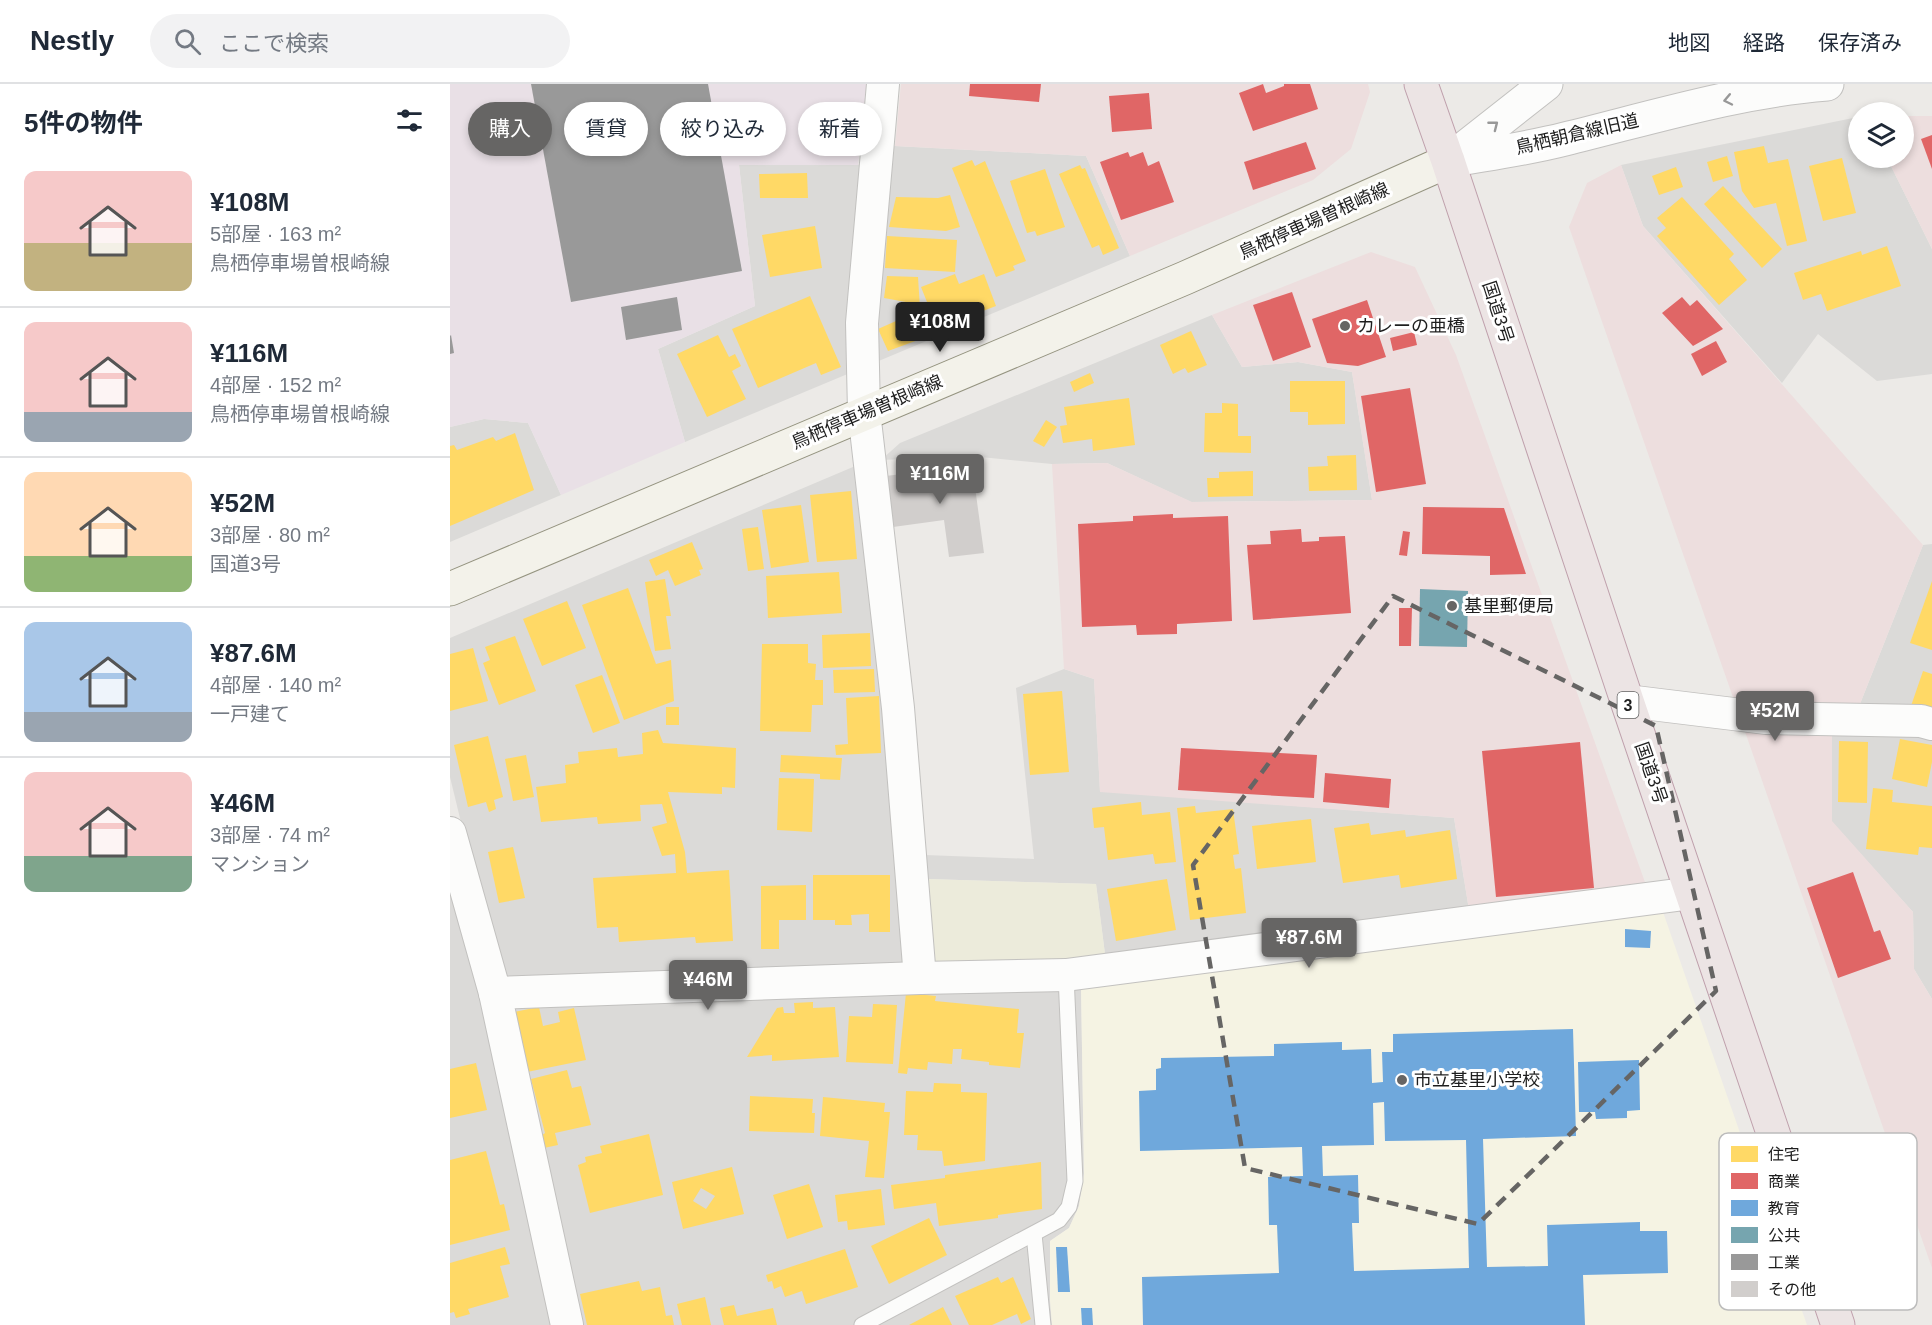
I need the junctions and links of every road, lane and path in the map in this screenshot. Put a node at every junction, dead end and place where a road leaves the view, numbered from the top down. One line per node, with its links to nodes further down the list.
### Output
1 (883, 84): 6 (street)
2 (1420, 84): 5 (highway, 国道3号 / 3)
3 (1546, 84): 5 (street, 鳥栖朝倉線旧道, one-way to 3)
4 (1827, 84): 5 (street, 鳥栖朝倉線旧道, one-way to 5)
5 (1448, 161): 6 (main road, 鳥栖停車場曽根崎線); 8 (highway, 国道3号 / 3)
6 (864, 412): 7 (main road, 鳥栖停車場曽根崎線); 13 (street)
7 (450, 589)
8 (1627, 701): 9 (street); 11 (highway, 国道3号 / 3)
9 (1932, 724)
10 (450, 832): 14 (street)
11 (1692, 893): 12 (street); 15 (highway, 国道3号 / 3)
12 (1065, 975): 13 (street); 16 (lane)
13 (920, 978): 14 (street)
14 (495, 993): 18 (street)
15 (1773, 1133)
16 (1034, 1233): 19 (lane); 20 (lane)
17 (1833, 1310): 21 (highway, 国道3号 / 3)
18 (567, 1325)
19 (862, 1325)
20 (1043, 1325)
21 (1838, 1325)

